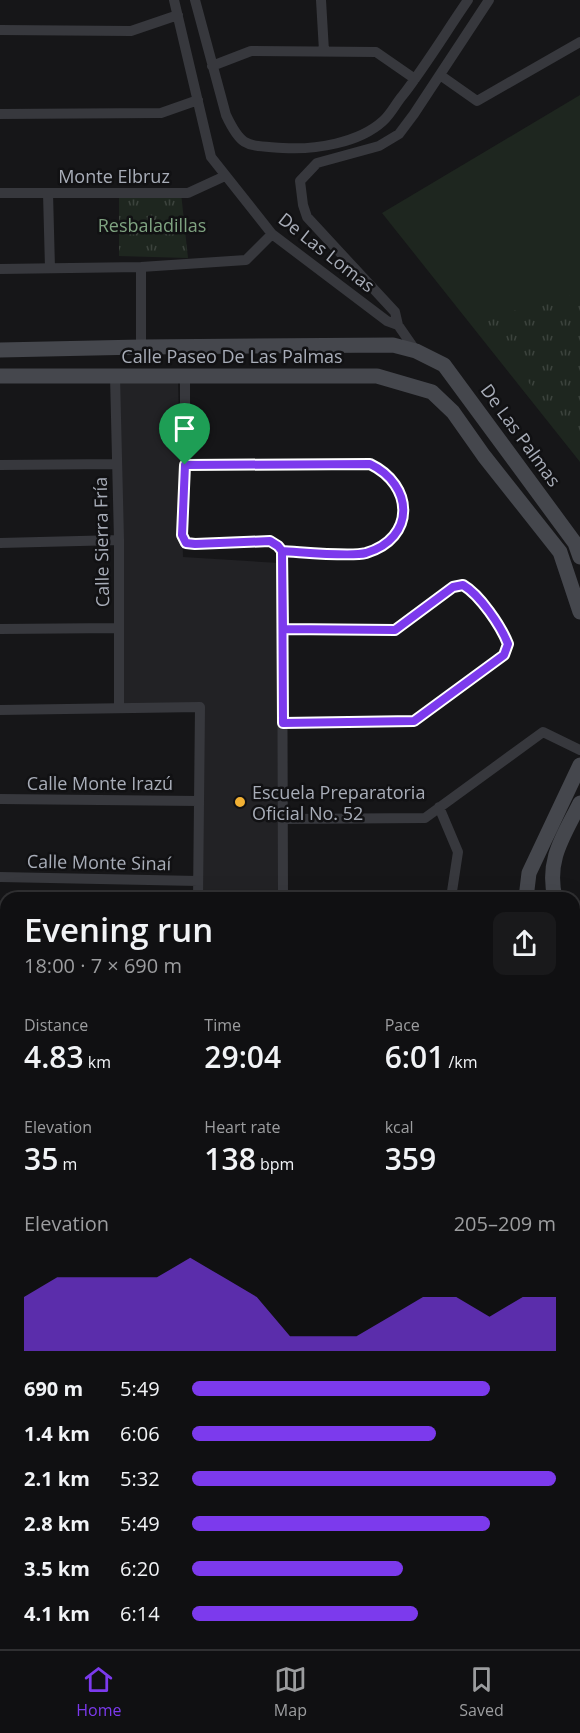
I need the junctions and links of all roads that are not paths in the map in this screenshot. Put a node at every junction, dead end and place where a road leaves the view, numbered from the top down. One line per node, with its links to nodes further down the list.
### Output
1 (174, 0): 6 (street, De Las Lomas)
2 (195, 0): 10 (street)
3 (321, 0): 9 (street)
4 (468, 0): 12 (street)
5 (489, 0): 11 (street)
6 (178, 15): 7 (street); 13 (street, De Las Lomas)
7 (0, 30)
8 (580, 42): 11 (street)
9 (324, 51): 10 (street); 12 (street)
10 (212, 66): 12 (street)
11 (440, 75): 22 (street)
12 (415, 79)
13 (198, 100): 14 (street); 15 (street, De Las Lomas)
14 (0, 114)
15 (225, 176): 17 (street, Monte Elbruz); 18 (street, De Las Lomas)
16 (0, 193): 17 (street, Monte Elbruz)
17 (48, 193): 20 (street)
18 (272, 234): 19 (street); 22 (street, De Las Lomas)
19 (141, 267): 20 (street); 23 (street)
20 (50, 268): 21 (street)
21 (0, 269)
22 (398, 325): 25 (street, De Las Lomas)
23 (141, 347): 24 (street, Calle Paseo De Las Palmas); 25 (street, Calle Paseo De Las Palmas)
24 (0, 350)
25 (416, 351): 34 (street, De Las Palmas)
26 (0, 376): 27 (street, Calle Paseo De Las Palmas)
27 (115, 376): 28 (street, Calle Paseo De Las Palmas); 29 (street, Calle Sierra Fría)
28 (185, 376): 31 (street); 36 (street, Calle Paseo De Las Palmas)
29 (116, 464): 30 (street); 32 (street, Calle Sierra Fría)
30 (0, 465)
31 (185, 465): 35 (street); 35 (street)
32 (119, 540): 33 (street); 38 (street, Calle Sierra Fría)
33 (0, 543)
34 (578, 550): 36 (street)
35 (282, 551): 40 (street)
36 (560, 552): 37 (street)
37 (580, 612)
38 (119, 628): 39 (street); 41 (street, Calle Sierra Fría)
39 (0, 629)
40 (283, 629): 43 (street); 43 (street)
41 (119, 708): 42 (street); 47 (street)
42 (0, 710)
43 (283, 723): 50 (street)
44 (580, 750): 49 (street)
45 (580, 765): 56 (street)
46 (0, 799): 47 (street, Calle Monte Irazú)
47 (199, 801): 52 (street)
48 (580, 803): 57 (street)
49 (439, 807): 50 (street); 55 (street)
50 (284, 819): 54 (street)
51 (0, 877): 52 (street, Calle Monte Sinaí)
52 (198, 880): 53 (street)
53 (198, 892)
54 (283, 892)
55 (452, 892)
56 (527, 892)
57 (553, 892)

